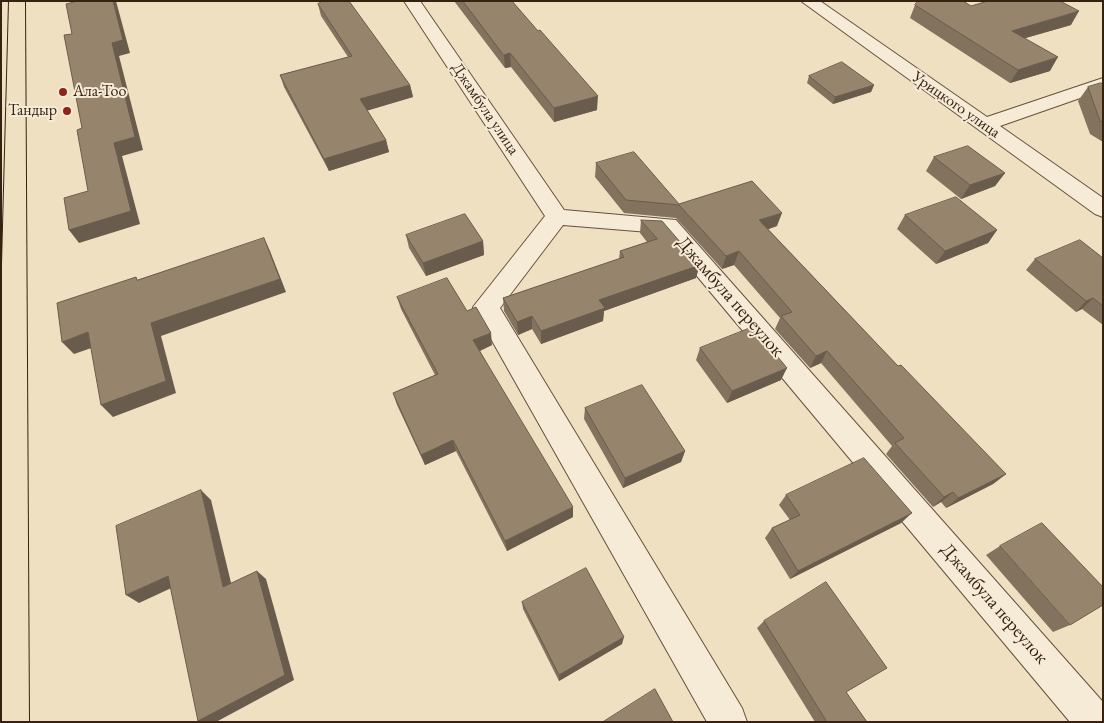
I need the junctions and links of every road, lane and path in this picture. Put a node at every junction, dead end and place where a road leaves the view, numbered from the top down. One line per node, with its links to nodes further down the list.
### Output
1 (17, 1): 8 (main road)
2 (412, 1): 7 (street, Джамбула улица)
3 (809, 1): 5 (street, Урицкого улица)
4 (1103, 84): 5 (street)
5 (984, 125): 6 (street, Урицкого улица)
6 (1103, 209)
7 (557, 218): 9 (street); 10 (street, Джамбула переулок)
8 (10, 722)
9 (728, 722)
10 (1095, 722)

